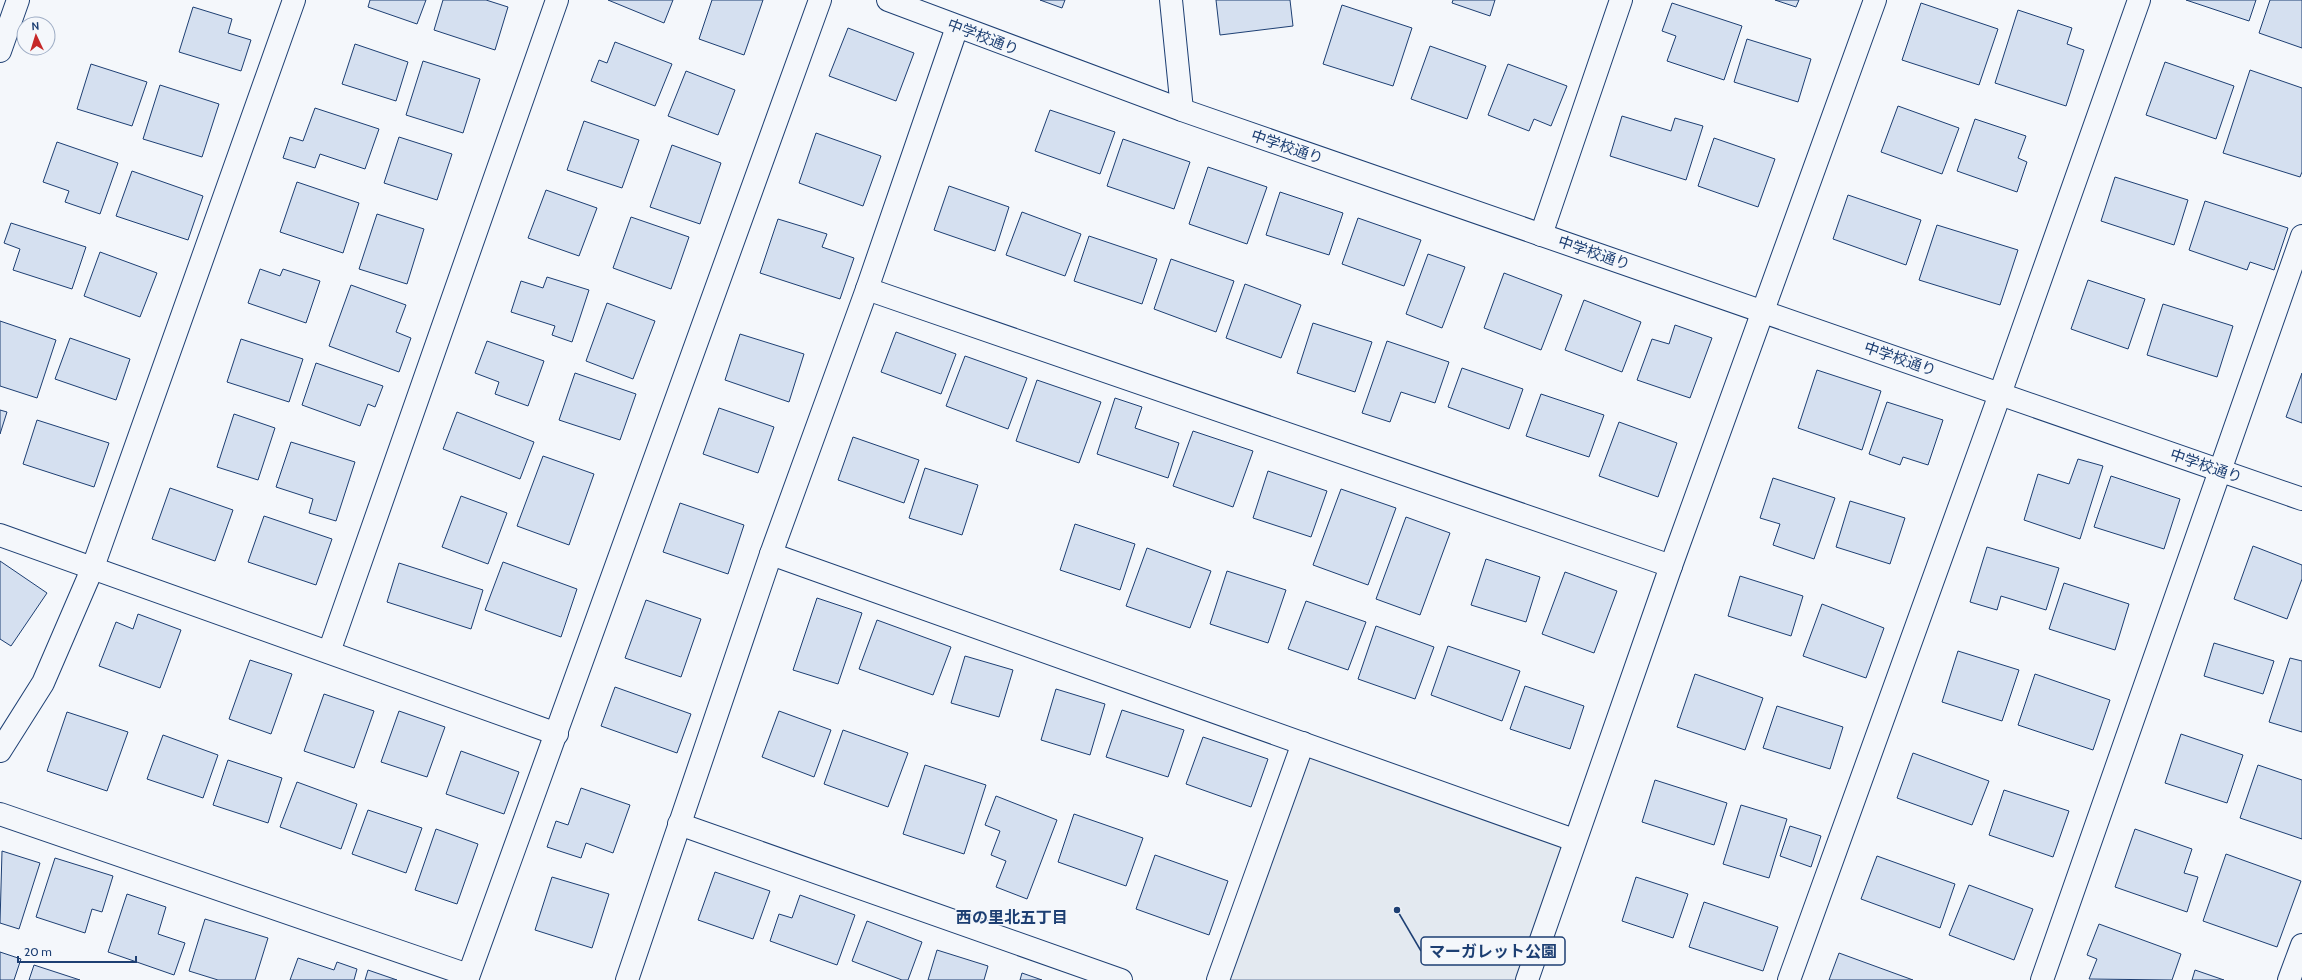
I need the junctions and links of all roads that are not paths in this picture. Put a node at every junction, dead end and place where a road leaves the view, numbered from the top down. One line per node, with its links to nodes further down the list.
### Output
1 (18, 0): 11 (street)
2 (294, 0): 23 (street)
3 (557, 0): 24 (street)
4 (820, 0): 25 (street)
5 (888, 0): 10 (street, 中学校通り)
6 (1171, 0): 12 (street)
7 (1621, 0): 13 (street)
8 (1875, 0): 16 (street)
9 (2139, 0): 17 (street)
10 (957, 27): 12 (street, 中学校通り); 15 (street)
11 (0, 51)
12 (1182, 110): 13 (street, 中学校通り)
13 (1541, 235): 16 (street, 中学校通り)
14 (2302, 236): 18 (street)
15 (867, 289): 21 (street); 22 (street)
16 (1762, 311): 17 (street, 中学校通り); 22 (street)
17 (2000, 394): 18 (street, 中学校通り); 37 (street)
18 (2220, 470): 19 (street, 中学校通り); 38 (street)
19 (2302, 499)
20 (0, 535): 23 (street)
21 (770, 554): 26 (street); 29 (street)
22 (1671, 566): 30 (street)
23 (93, 567): 24 (street); 27 (street)
24 (329, 652): 25 (street)
25 (557, 734): 32 (street)
26 (1303, 742): 30 (street); 35 (street)
27 (0, 752)
28 (0, 814): 32 (street)
29 (679, 824): 33 (street); 34 (street)
30 (1574, 840): 36 (street)
31 (2302, 945): 39 (street)
32 (468, 978)
33 (627, 980)
34 (1121, 980)
35 (1218, 980)
36 (1527, 980)
37 (1789, 980)
38 (2042, 980)
39 (2289, 980)

